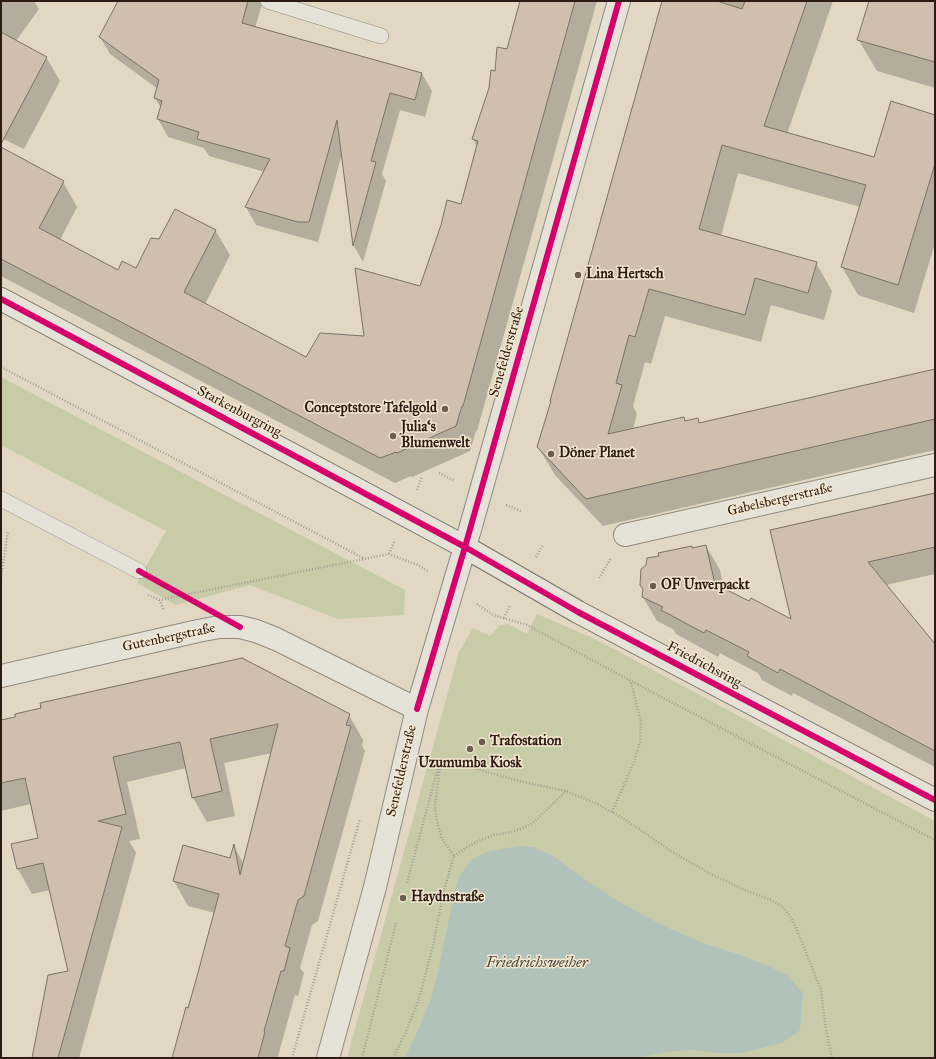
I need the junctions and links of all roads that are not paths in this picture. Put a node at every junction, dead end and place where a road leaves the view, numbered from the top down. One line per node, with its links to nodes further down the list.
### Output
1 (268, 1): 3 (lane)
2 (619, 1): 8 (street, Senefelderstraße)
3 (381, 36)
4 (1, 299): 8 (street, Starkenburgring)
5 (935, 465): 7 (street, Gabelsbergerstraße)
6 (6, 502): 9 (lane)
7 (625, 535)
8 (465, 547): 11 (street, Senefelderstraße); 12 (street, Friedrichsring)
9 (138, 570)
10 (1, 676): 11 (street, Gutenbergstraße)
11 (417, 709): 13 (street, Senefelderstraße)
12 (935, 800)
13 (328, 1058)

